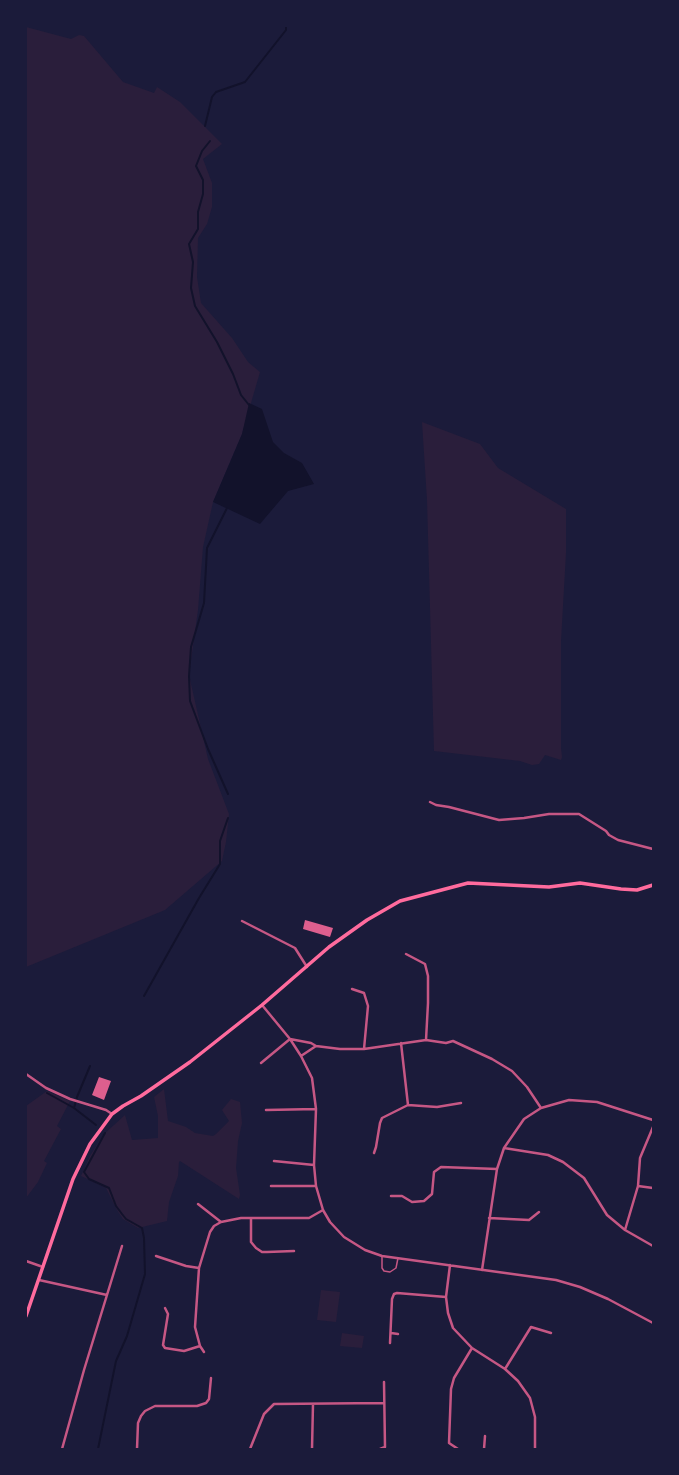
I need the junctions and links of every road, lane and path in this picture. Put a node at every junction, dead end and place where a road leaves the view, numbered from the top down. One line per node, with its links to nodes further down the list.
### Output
1 (430, 802): 2 (street)
2 (653, 849)
3 (653, 885): 6 (main road)
4 (242, 921): 6 (street)
5 (406, 954): 10 (street)
6 (307, 967): 8 (main road)
7 (352, 989): 13 (street)
8 (262, 1005): 9 (street); 22 (main road)
9 (290, 1039): 12 (street); 14 (street); 15 (street)
10 (426, 1040): 11 (street); 19 (street)
11 (401, 1043): 13 (street); 18 (street)
12 (316, 1046): 13 (street); 14 (street)
13 (364, 1049)
14 (302, 1056): 20 (street)
15 (261, 1063)
16 (26, 1074): 22 (street)
17 (461, 1103): 18 (street)
18 (408, 1105): 26 (street)
19 (541, 1108): 23 (street); 25 (street)
20 (316, 1109): 21 (street); 28 (street)
21 (266, 1110)
22 (112, 1114): 50 (main road)
23 (653, 1120)
24 (653, 1127): 32 (street)
25 (504, 1148): 29 (street); 41 (street)
26 (374, 1153)
27 (274, 1162): 28 (street)
28 (314, 1165): 31 (street)
29 (497, 1169): 34 (street); 38 (street)
30 (271, 1186): 31 (street)
31 (316, 1186): 36 (street)
32 (638, 1186): 33 (street); 41 (street)
33 (653, 1188)
34 (391, 1196)
35 (198, 1204): 40 (street)
36 (323, 1210): 39 (street); 46 (street)
37 (539, 1212): 38 (street)
38 (489, 1218): 52 (street)
39 (251, 1219): 40 (street); 44 (street)
40 (221, 1222): 51 (street)
41 (625, 1230): 43 (street)
42 (122, 1246): 54 (street)
43 (653, 1246)
44 (294, 1251)
45 (156, 1256): 51 (street)
46 (382, 1256): 47 (street); 47 (lane)
47 (398, 1258): 49 (street)
48 (26, 1261): 50 (street)
49 (450, 1266): 52 (street); 55 (street)
50 (43, 1267): 53 (main road)
51 (199, 1268): 63 (street)
52 (482, 1270): 58 (street)
53 (39, 1280): 54 (street); 57 (main road)
54 (107, 1295): 72 (street)
55 (446, 1297): 59 (street); 64 (street)
56 (165, 1308): 63 (street)
57 (26, 1316)
58 (653, 1323)
59 (391, 1333): 61 (street); 62 (street)
60 (551, 1333): 66 (street)
61 (398, 1334)
62 (390, 1343)
63 (200, 1346): 65 (street)
64 (472, 1348): 66 (street); 77 (street)
65 (204, 1352)
66 (505, 1369): 79 (street)
67 (211, 1378): 73 (street)
68 (384, 1382): 69 (street)
69 (384, 1403): 70 (street); 76 (street)
70 (313, 1404): 74 (street); 75 (street)
71 (485, 1436): 78 (street)
72 (62, 1449)
73 (137, 1449)
74 (250, 1449)
75 (312, 1449)
76 (380, 1449)
77 (458, 1449)
78 (484, 1449)
79 (535, 1449)

